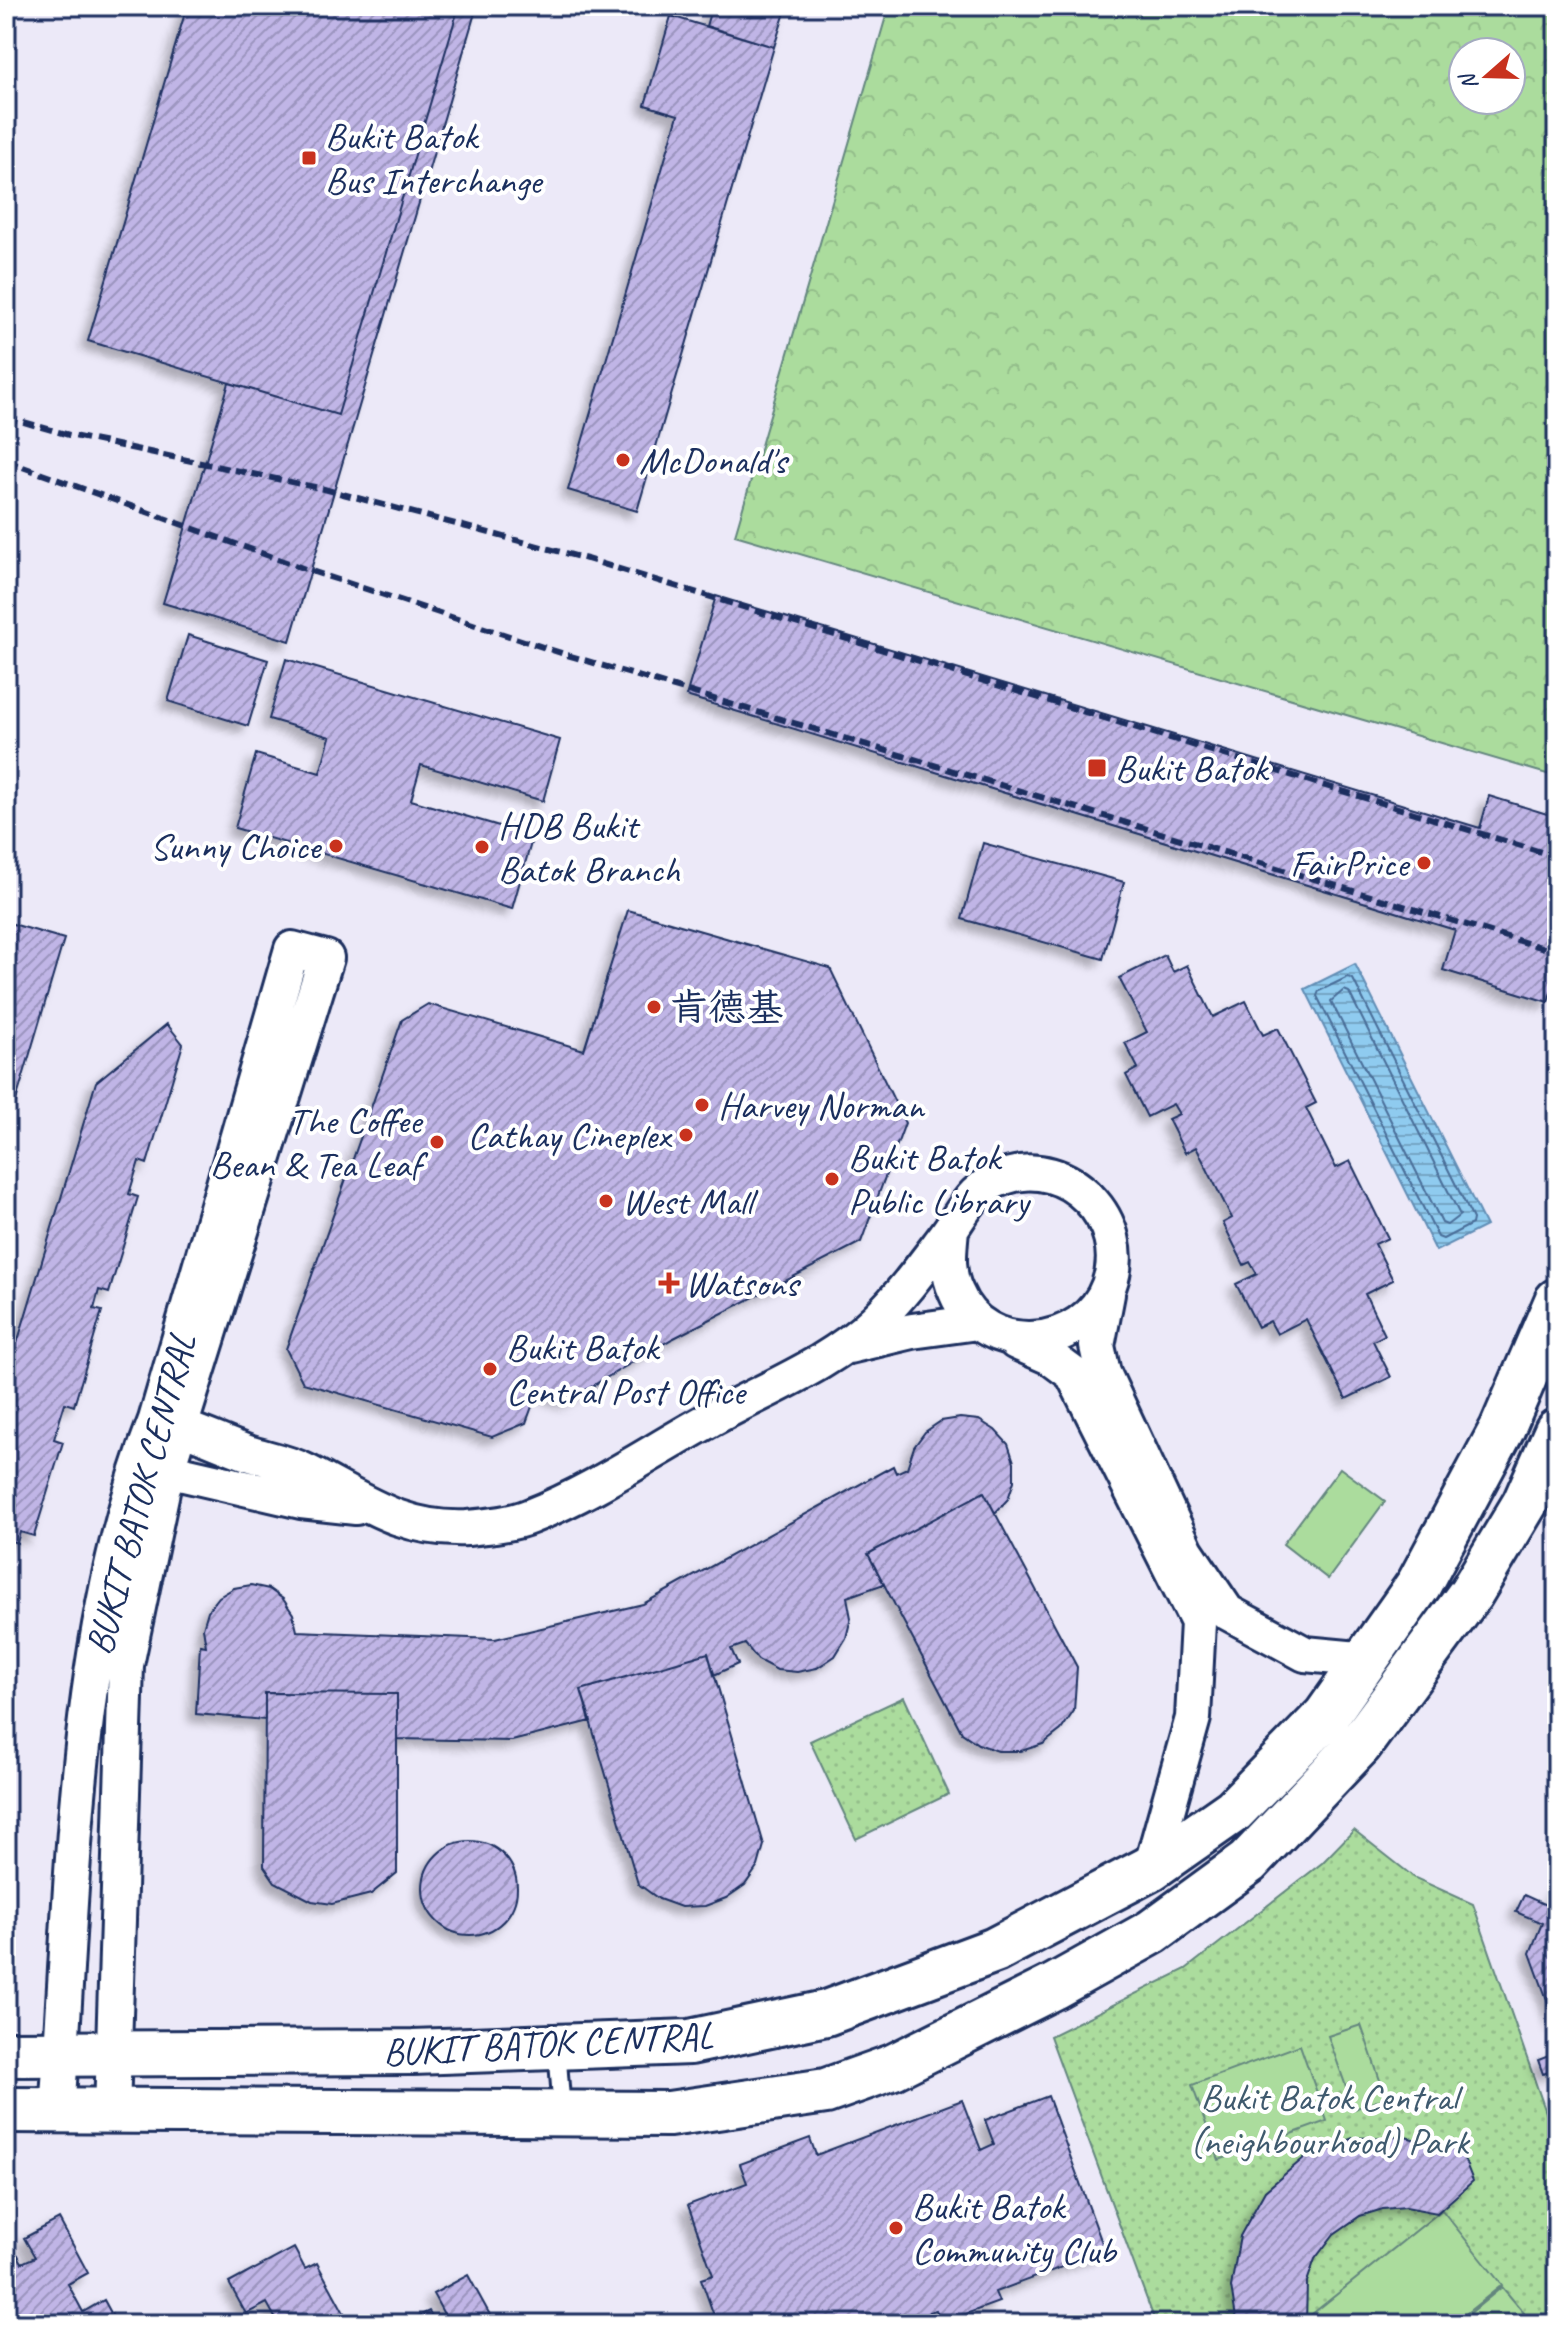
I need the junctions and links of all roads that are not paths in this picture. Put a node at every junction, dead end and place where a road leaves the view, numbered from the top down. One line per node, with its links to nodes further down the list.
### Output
1 (951, 1229): 2 (street); 4 (street); 5 (street)
2 (1109, 1285): 4 (street); 10 (street)
3 (1557, 1301): 10 (main road, BUKIT BATOK CENTRAL)
4 (987, 1328): 5 (street); 11 (street)
5 (847, 1347): 9 (street)
6 (168, 1423): 6 (street, BUKIT BATOK CENTRAL); 8 (street, BUKIT BATOK CENTRAL); 9 (street)
7 (1557, 1431): 19 (main road, BUKIT BATOK CENTRAL)
8 (153, 1468): 9 (street); 13 (street, BUKIT BATOK CENTRAL); 15 (street, BUKIT BATOK CENTRAL)
9 (368, 1508)
10 (1369, 1660): 11 (main road, BUKIT BATOK CENTRAL)
11 (1151, 1868): 12 (main road, BUKIT BATOK CENTRAL)
12 (557, 2049): 15 (main road, BUKIT BATOK CENTRAL); 19 (lane)
13 (61, 2053): 14 (main road, BUKIT BATOK CENTRAL); 15 (main road, BUKIT BATOK CENTRAL); 17 (street, BUKIT BATOK CENTRAL)
14 (6, 2054)
15 (114, 2055): 18 (street, BUKIT BATOK CENTRAL)
16 (6, 2110): 17 (main road, BUKIT BATOK CENTRAL)
17 (57, 2111): 18 (main road, BUKIT BATOK CENTRAL)
18 (112, 2112): 19 (main road, BUKIT BATOK CENTRAL)
19 (562, 2112)

